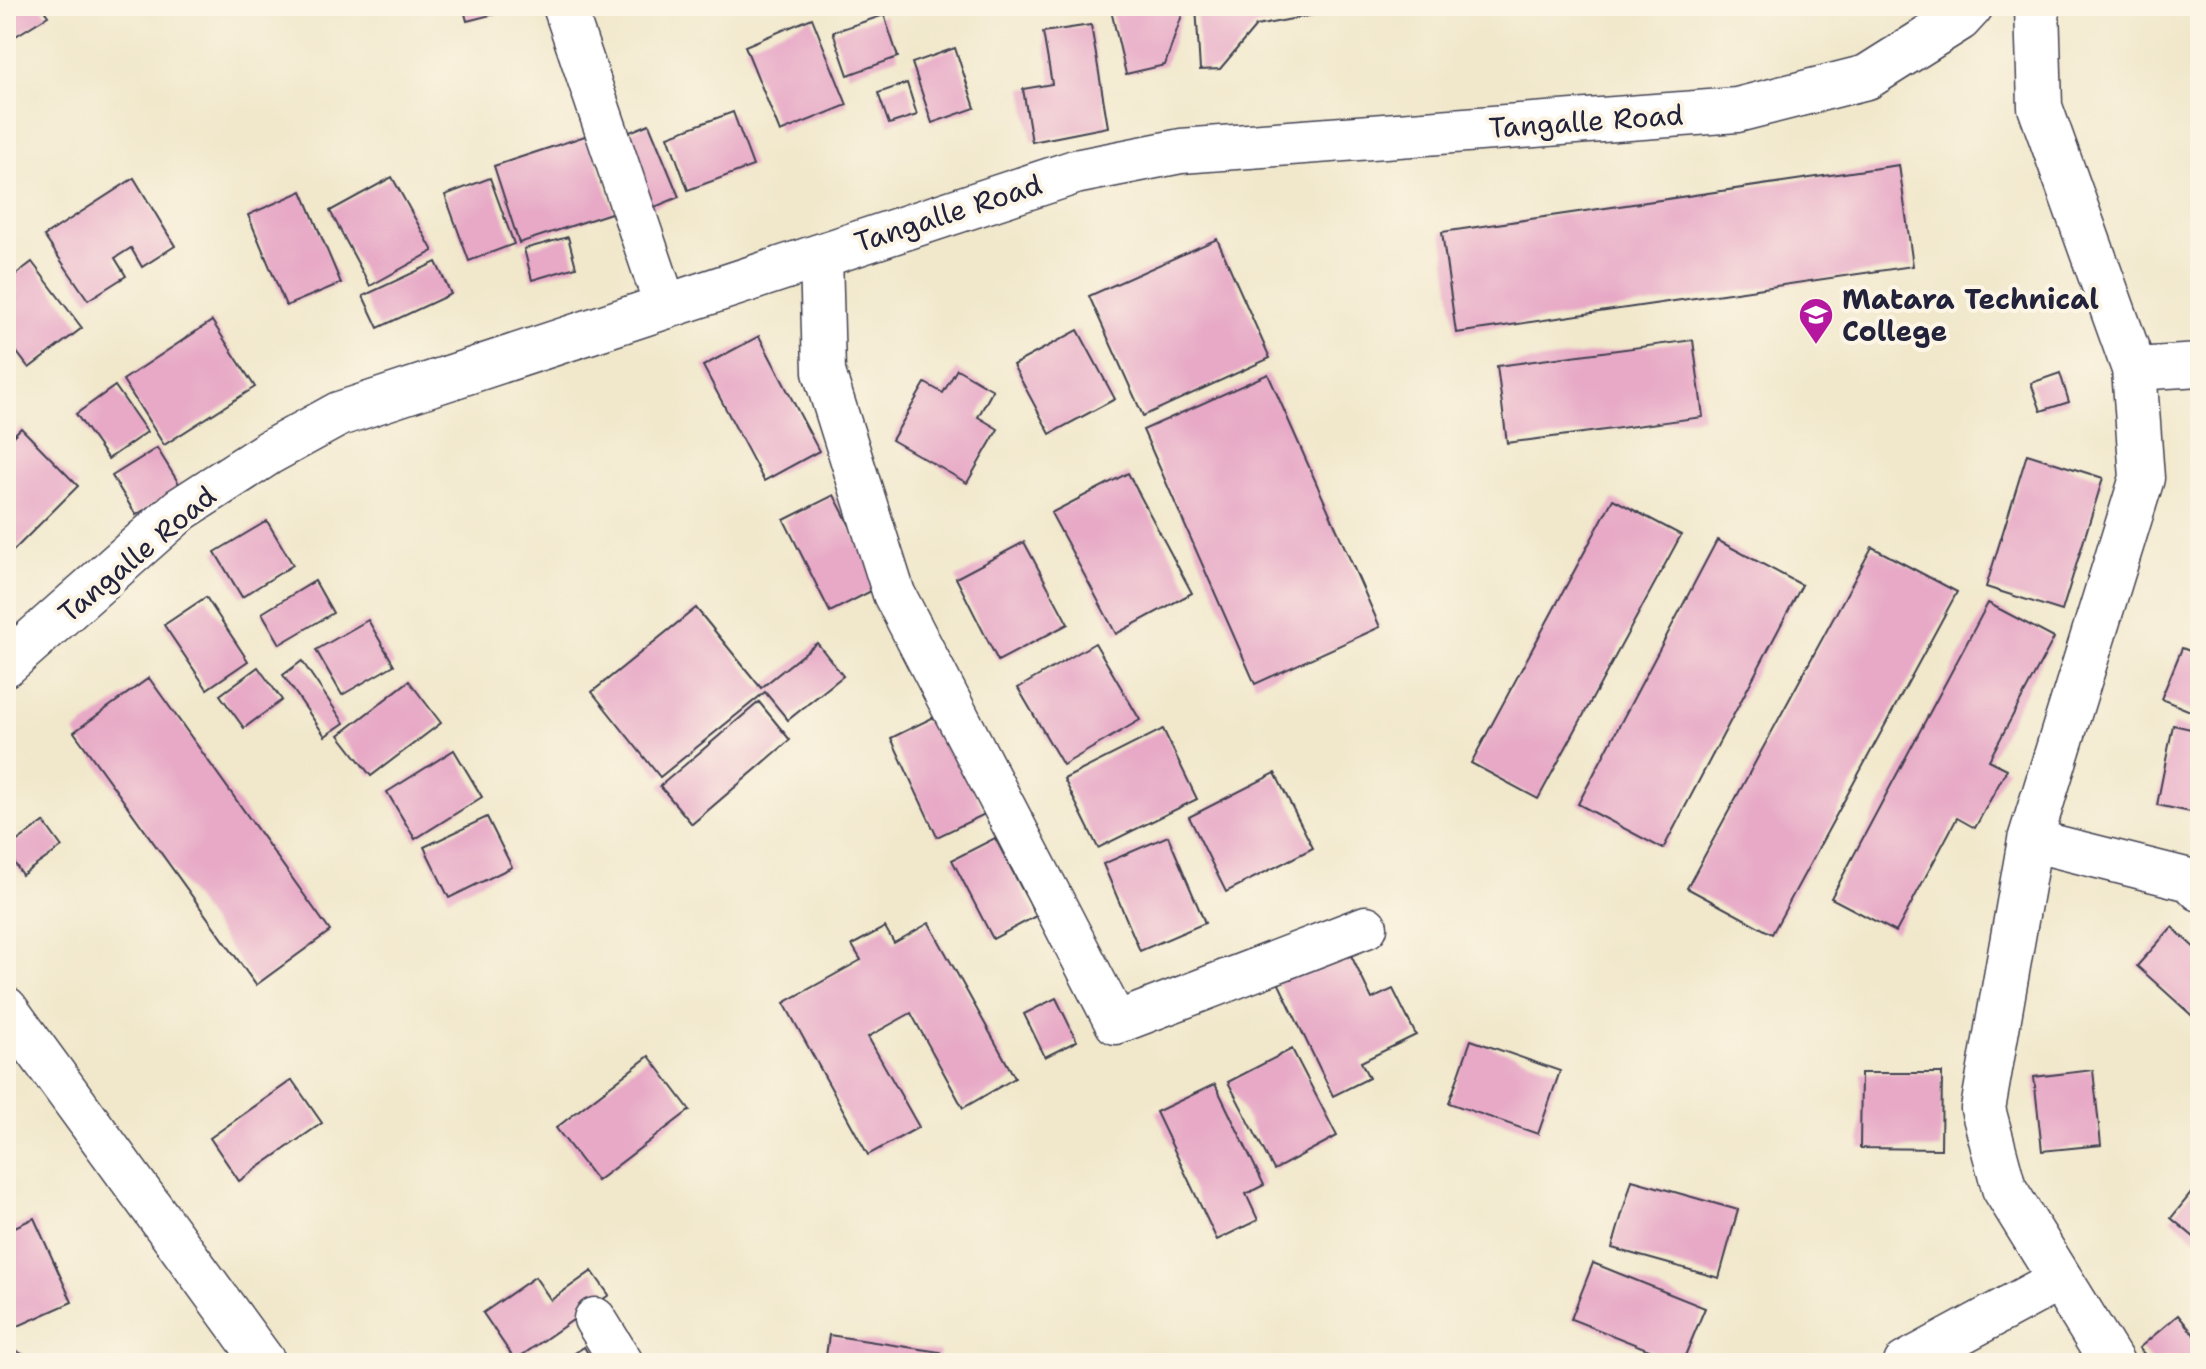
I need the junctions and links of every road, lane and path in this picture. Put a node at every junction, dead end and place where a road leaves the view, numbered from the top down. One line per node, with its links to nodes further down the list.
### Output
1 (564, 6): 5 (street)
2 (1971, 6): 4 (main road, Tangalle Road)
3 (2037, 6): 7 (main road)
4 (821, 255): 5 (main road, Tangalle Road); 11 (street)
5 (666, 307): 8 (main road, Tangalle Road)
6 (2200, 365): 7 (street)
7 (2134, 369): 9 (main road)
8 (6, 664)
9 (2030, 840): 10 (street); 13 (main road)
10 (2200, 890)
11 (1366, 927)
12 (6, 1008): 15 (street)
13 (2059, 1280): 17 (street); 18 (main road)
14 (595, 1319): 16 (street)
15 (265, 1363)
16 (622, 1363)
17 (1905, 1363)
18 (2112, 1363)

